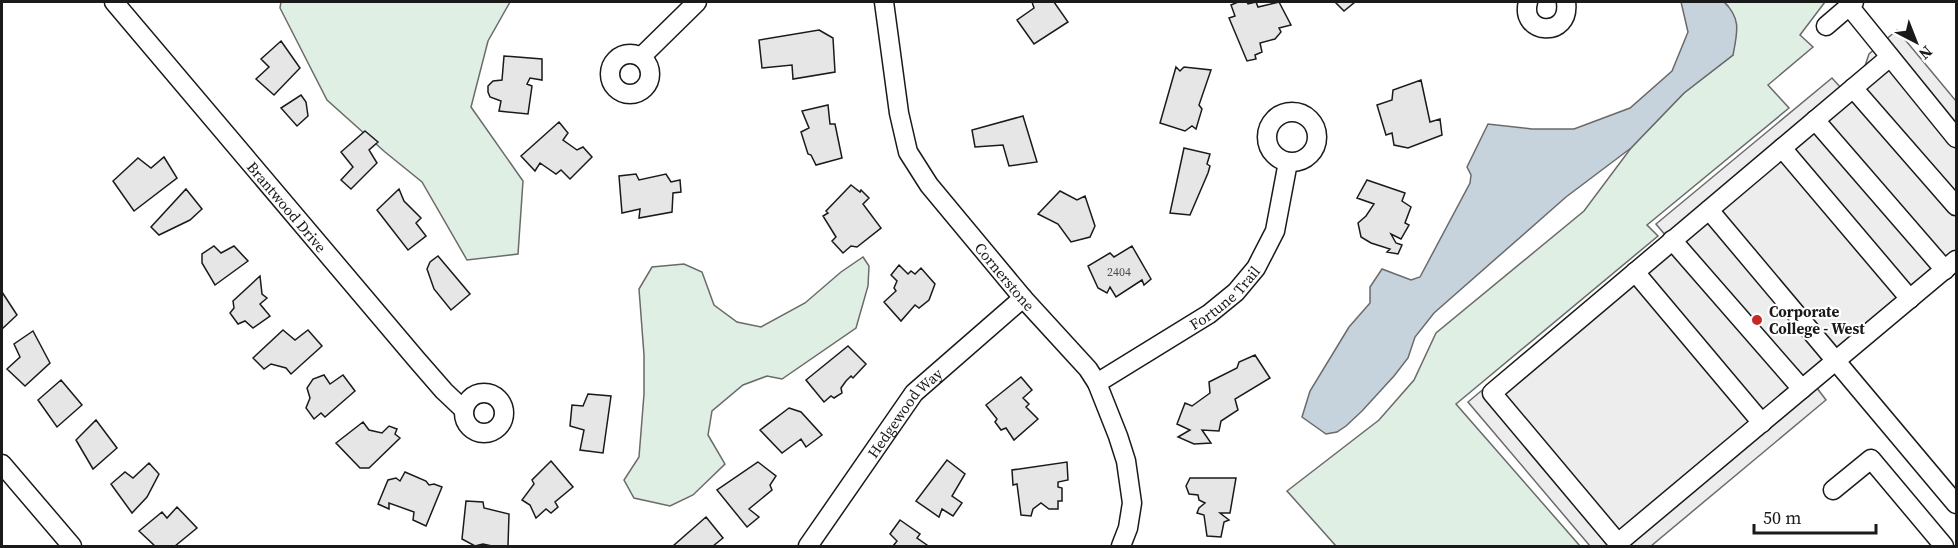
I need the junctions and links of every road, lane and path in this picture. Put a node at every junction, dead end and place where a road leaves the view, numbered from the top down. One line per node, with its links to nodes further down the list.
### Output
1 (114, 2): 25 (street, Brantwood Drive)
2 (697, 2): 8 (street)
3 (884, 2): 20 (street, Cornerstone)
4 (1528, 2): 5 (street)
5 (1566, 2)
6 (1851, 4): 7 (street); 9 (street)
7 (1826, 26)
8 (641, 57)
9 (1890, 57): 10 (street); 12 (street)
10 (1853, 88): 11 (street); 15 (street)
11 (1815, 120): 13 (street); 18 (street)
12 (1956, 138)
13 (1782, 148): 16 (street); 21 (street)
14 (1288, 162): 23 (street, Fortune Trail)
15 (1956, 206)
16 (1709, 210): 17 (street); 22 (street)
17 (1672, 240): 19 (street); 24 (street)
18 (1951, 265): 21 (street)
19 (1635, 272): 26 (street); 26 (street)
20 (1023, 298): 23 (street, Cornerstone); 31 (street, Hedgewood Way)
21 (1910, 299): 22 (street)
22 (1837, 360): 24 (street); 29 (street)
23 (1097, 383): 32 (street, Cornerstone)
24 (1802, 389): 26 (street)
25 (464, 409)
26 (1762, 423)
27 (2, 464): 30 (street)
28 (1833, 490): 33 (street)
29 (1956, 504)
30 (72, 546)
31 (808, 546)
32 (1121, 546)
33 (1944, 546)

